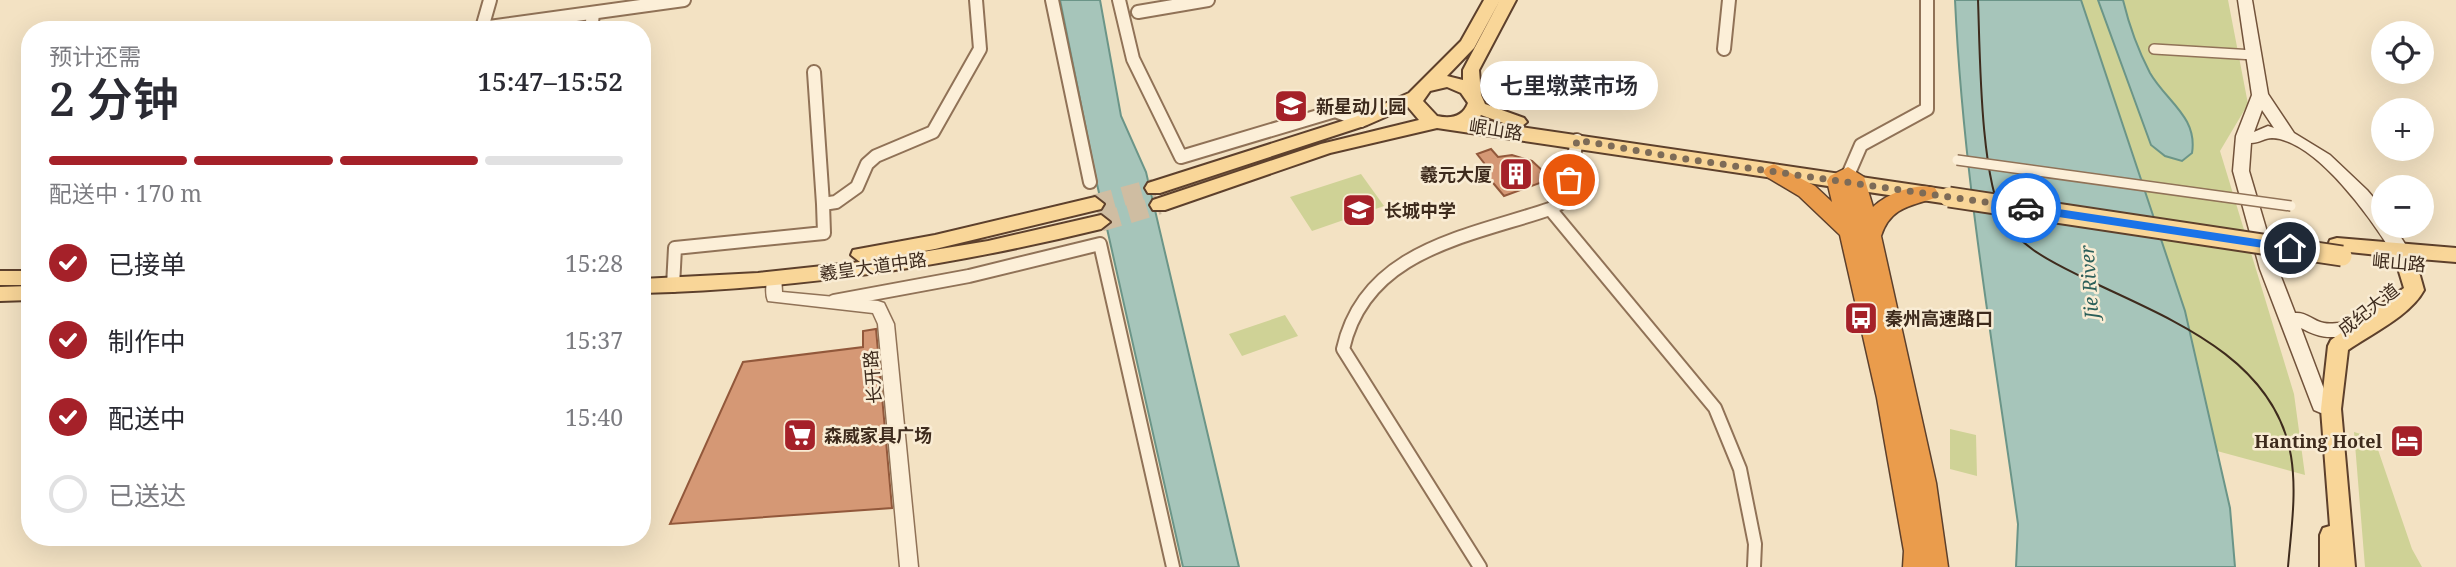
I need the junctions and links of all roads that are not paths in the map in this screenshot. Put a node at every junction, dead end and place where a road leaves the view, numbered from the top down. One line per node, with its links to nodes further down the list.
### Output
1 (490, 0): 15 (street)
2 (684, 0): 12 (street)
3 (976, 0): 37 (street)
4 (1052, 0): 35 (street)
5 (1119, 0): 26 (street)
6 (1208, 0): 13 (street)
7 (1492, 0): 22 (main road)
8 (1508, 0): 25 (main road)
9 (1729, 0): 18 (street)
10 (1927, 0): 34 (street)
11 (2245, 0): 20 (main road)
12 (624, 5): 14 (street)
13 (1138, 12)
14 (593, 14): 16 (street); 17 (street)
15 (484, 21)
16 (538, 21)
17 (593, 21)
18 (1724, 48)
19 (2154, 49): 20 (street)
20 (2254, 55): 24 (main road)
21 (814, 72): 37 (street)
22 (1429, 84): 23 (main road); 25 (main road)
23 (1415, 97): 26 (main road); 27 (main road)
24 (2263, 99): 29 (main road); 30 (main road); 58 (main road)
25 (1475, 101): 28 (main road); 34 (main road, 岷山路)
26 (1361, 121): 27 (main road)
27 (1438, 122): 28 (main road)
28 (1457, 123): 31 (main road, 岷山路)
29 (2288, 136): 30 (main road); 39 (main road)
30 (2254, 138): 55 (main road)
31 (1577, 140): 33 (main road, 岷山路); 40 (street)
32 (1956, 160): 38 (street, bridge)
33 (1774, 172): 34 (main road, 岷山路); 41 (highway)
34 (1847, 179): 36 (main road, 岷山路); 41 (highway)
35 (1090, 182)
36 (1941, 193): 41 (highway); 44 (main road, 岷山路, bridge)
37 (823, 204): 50 (street)
38 (2291, 206)
39 (2371, 208)
40 (1550, 209): 61 (street); 62 (street)
41 (1861, 236): 63 (highway); 64 (highway)
42 (2392, 238): 44 (main road)
43 (2456, 255): 44 (main road, 岷山路)
44 (2404, 259): 45 (main road, 岷山路); 56 (main road, 成纪大道); 58 (main road, 成纪大道)
45 (2456, 265)
46 (651, 276): 50 (main road, 羲皇大道中路)
47 (0, 278): 48 (main road)
48 (21, 278)
49 (775, 279): 50 (main road, 羲皇大道中路); 50 (main road, 羲皇大道中路); 54 (street, 长开路)
50 (673, 280): 51 (main road, 羲皇大道中路)
51 (651, 284)
52 (0, 293): 53 (main road)
53 (21, 293)
54 (834, 301): 59 (street, 长开路); 60 (street)
55 (2299, 319): 56 (main road); 57 (main road)
56 (2343, 329): 57 (main road, 成纪大道)
57 (2323, 379): 58 (main road, 成纪大道)
58 (2326, 403): 65 (main road, 成纪大道); 66 (main road, 成纪大道)
59 (909, 567)
60 (1173, 567)
61 (1480, 567)
62 (1754, 567)
63 (1916, 567)
64 (1935, 567)
65 (2331, 567)
66 (2344, 567)

